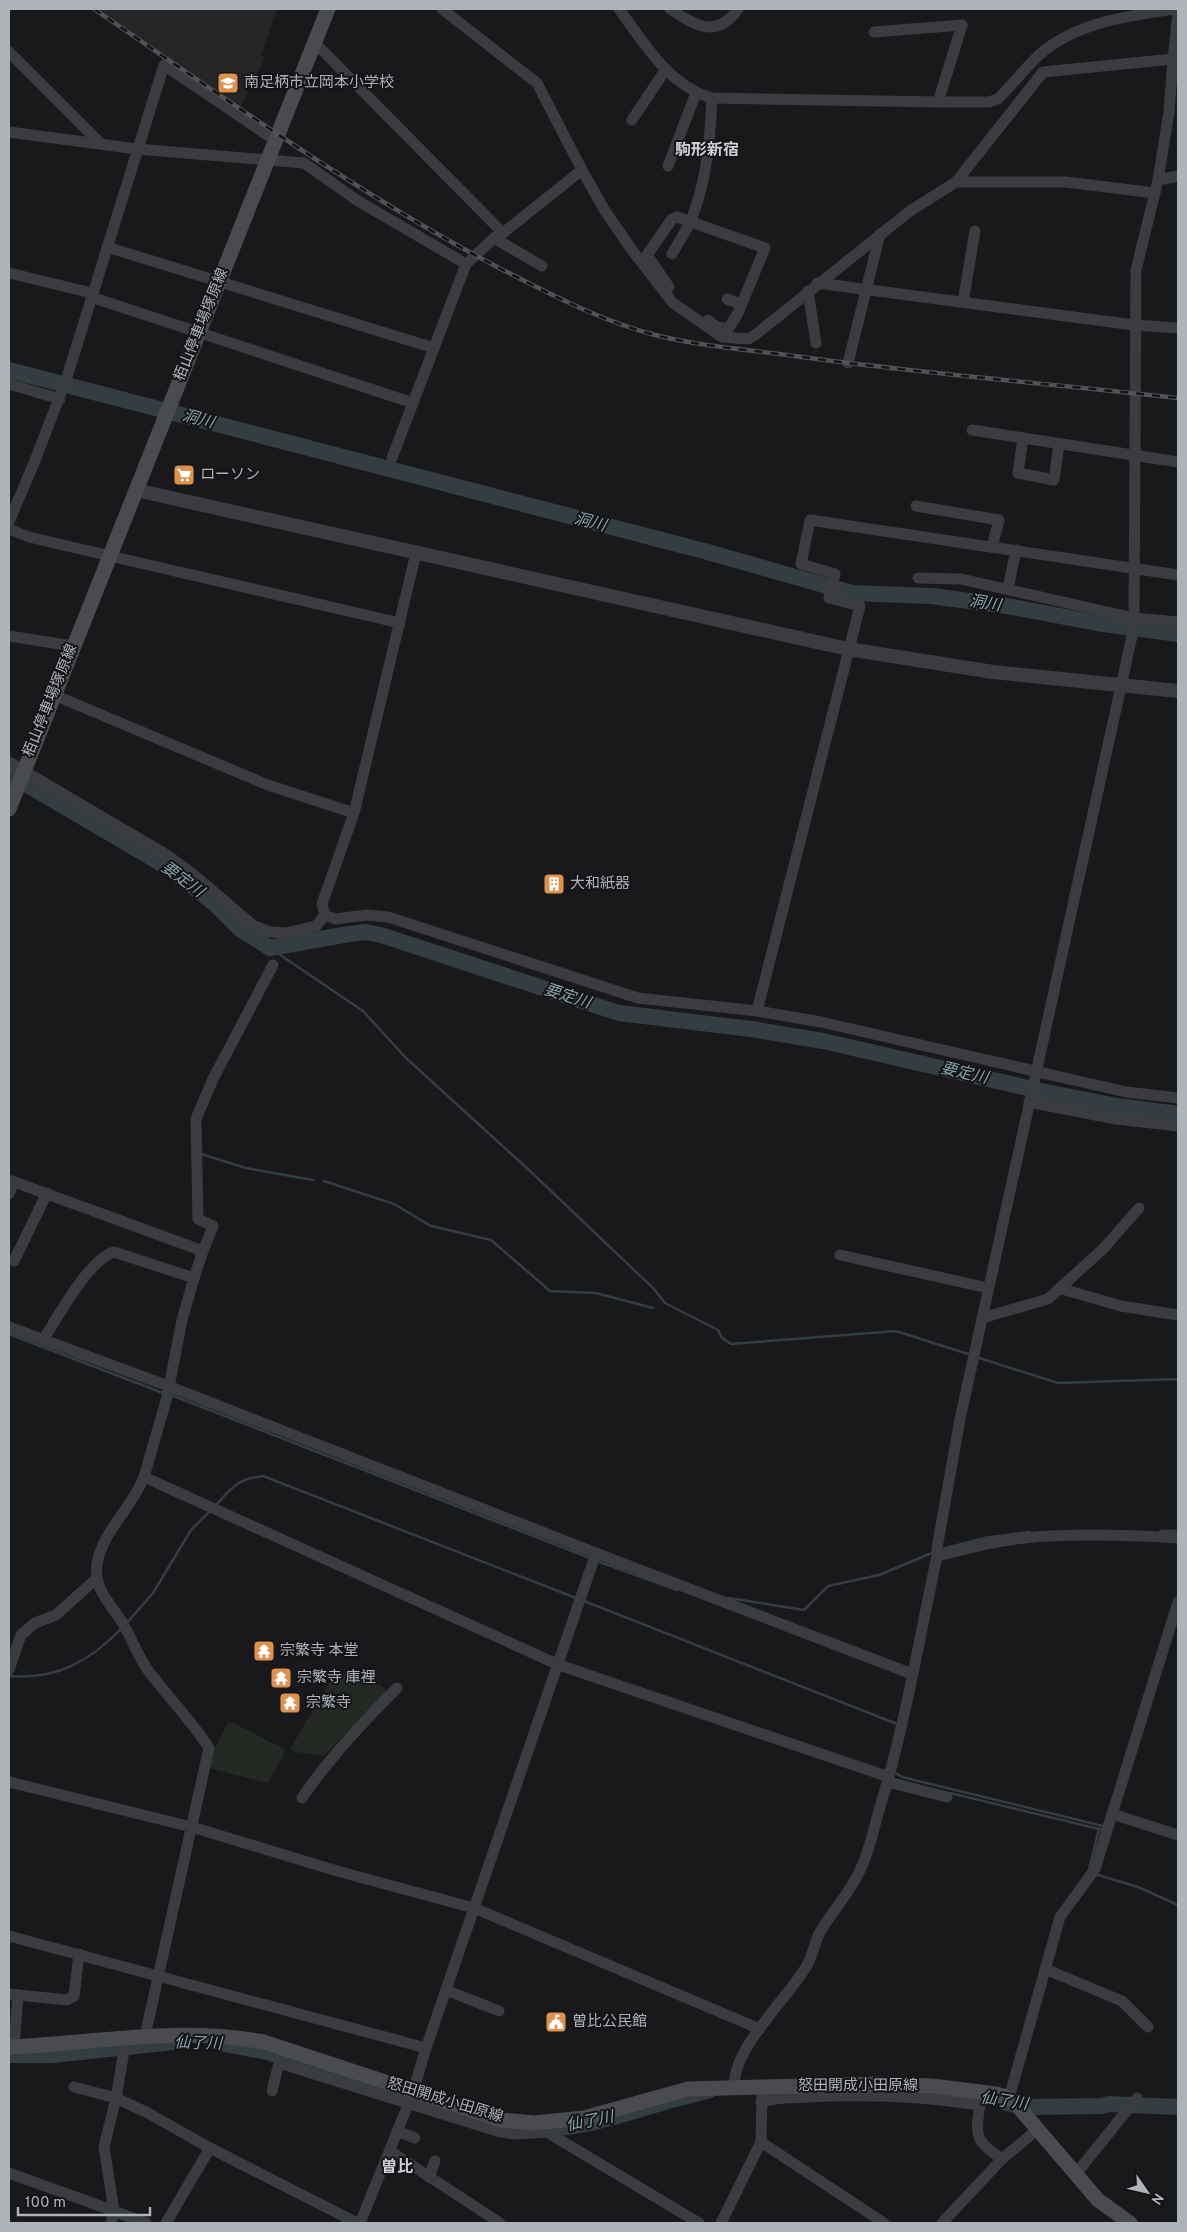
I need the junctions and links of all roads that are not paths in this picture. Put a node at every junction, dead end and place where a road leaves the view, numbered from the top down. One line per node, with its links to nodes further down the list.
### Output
1 (328, 9): 11 (main road, 栢山停車場塚原線)
2 (442, 9): 25 (street)
3 (619, 9): 14 (street)
4 (670, 9): 9 (street)
5 (693, 9): 9 (street)
6 (738, 9): 9 (street)
7 (1175, 9): 17 (street)
8 (1178, 14): 13 (street)
9 (687, 20)
10 (874, 32): 17 (street)
11 (314, 42): 20 (main road, 栢山停車場塚原線); 33 (street)
12 (9, 52): 21 (street)
13 (1176, 59): 27 (street); 28 (street)
14 (666, 69): 15 (street); 18 (street)
15 (696, 93): 16 (street); 24 (street)
16 (712, 98): 17 (street); 30 (street)
17 (938, 102)
18 (632, 120)
19 (9, 132): 21 (street)
20 (276, 141): 22 (street); 23 (main road, 栢山停車場塚原線)
21 (100, 143): 22 (street)
22 (138, 149): 23 (street); 34 (street)
23 (268, 160): 36 (street); 39 (main road, 栢山停車場塚原線)
24 (668, 166)
25 (582, 170): 33 (street); 45 (street)
26 (1178, 176): 27 (street)
27 (1158, 180): 29 (street)
28 (956, 182): 29 (street); 32 (street)
29 (1155, 193): 48 (street)
30 (690, 221): 35 (street); 45 (street); 46 (street)
31 (975, 231): 44 (street)
32 (880, 234): 40 (street); 41 (street)
33 (498, 236): 36 (street); 37 (street)
34 (107, 246): 39 (street); 42 (street)
35 (672, 254)
36 (466, 264): 52 (street)
37 (542, 266)
38 (9, 274): 42 (street)
39 (219, 282): 50 (main road, 栢山停車場塚原線); 52 (street)
40 (813, 287): 41 (street); 47 (street); 51 (street)
41 (866, 290): 44 (street); 53 (street)
42 (92, 295): 50 (street); 55 (street)
43 (727, 298): 46 (street)
44 (963, 302): 48 (street)
45 (673, 303): 47 (street)
46 (741, 304): 47 (street)
47 (685, 311)
48 (1134, 325): 49 (street); 60 (street)
49 (1178, 328)
50 (198, 333): 56 (street); 63 (main road, 栢山停車場塚原線)
51 (816, 343)
52 (434, 348): 56 (street)
53 (848, 363)
54 (9, 384): 55 (street)
55 (60, 399): 65 (street)
56 (413, 403): 61 (street)
57 (972, 430): 58 (street)
58 (1024, 438): 59 (street); 59 (street)
59 (1059, 444): 60 (street)
60 (1134, 456): 62 (street); 71 (street)
61 (392, 458)
62 (1178, 462)
63 (136, 490): 69 (street); 70 (main road, 栢山停車場塚原線)
64 (916, 506): 67 (street)
65 (9, 522)
66 (9, 529): 70 (street)
67 (992, 547): 68 (street); 80 (street)
68 (1016, 550): 71 (street); 74 (street)
69 (416, 553): 77 (street); 80 (street)
70 (110, 556): 77 (street); 79 (main road, 栢山停車場塚原線)
71 (1133, 570): 72 (street); 75 (street)
72 (1178, 576)
73 (918, 578): 74 (street)
74 (1008, 588): 75 (street)
75 (1134, 619): 76 (street); 81 (street)
76 (1178, 622)
77 (400, 623): 87 (street)
78 (9, 636): 79 (street)
79 (73, 646): 83 (main road, 栢山停車場塚原線)
80 (848, 649): 81 (street); 90 (street)
81 (1122, 686): 82 (street); 91 (street)
82 (1178, 691)
83 (54, 696): 85 (main road, 栢山停車場塚原線); 87 (street)
84 (9, 762): 85 (street)
85 (24, 771): 86 (main road, 栢山停車場塚原線); 88 (street)
86 (11, 802)
87 (354, 813): 88 (street)
88 (325, 916): 90 (street)
89 (273, 965): 99 (street)
90 (757, 1011): 91 (street)
91 (1034, 1076): 92 (street); 93 (street)
92 (1178, 1098)
93 (1029, 1101): 94 (street); 103 (street)
94 (1178, 1126)
95 (12, 1181): 96 (street); 97 (street)
96 (47, 1193): 99 (street); 101 (street)
97 (9, 1194)
98 (1139, 1208): 104 (street)
99 (203, 1251): 102 (street)
100 (840, 1254): 103 (street)
101 (14, 1261)
102 (194, 1278): 108 (street); 109 (street)
103 (988, 1288): 106 (street)
104 (1062, 1288): 105 (street); 106 (street)
105 (1178, 1315)
106 (982, 1318): 112 (street)
107 (9, 1327): 108 (street)
108 (43, 1340): 109 (street)
109 (168, 1391): 110 (street); 113 (street)
110 (144, 1477): 114 (street); 116 (street)
111 (1178, 1538): 112 (street)
112 (937, 1553): 118 (street)
113 (594, 1559): 116 (street); 118 (street)
114 (97, 1578): 117 (street); 125 (street)
115 (1178, 1602): 124 (street)
116 (558, 1665): 120 (street); 127 (street)
117 (9, 1670)
118 (912, 1674): 120 (street)
119 (397, 1688): 123 (street)
120 (889, 1778): 122 (street); 136 (street)
121 (9, 1782): 125 (street)
122 (947, 1796)
123 (302, 1798)
124 (1112, 1814): 126 (street); 130 (street)
125 (192, 1827): 127 (street); 131 (street)
126 (1178, 1835)
127 (474, 1908): 132 (street); 136 (street)
128 (9, 1936): 129 (street)
129 (79, 1954): 131 (street); 133 (street)
130 (1045, 1969): 135 (street); 148 (street)
131 (157, 1976): 137 (street); 140 (street)
132 (446, 1990): 134 (street); 140 (street)
133 (13, 1994): 139 (street)
134 (499, 2011)
135 (1148, 2027)
136 (760, 2029): 143 (street)
137 (145, 2036): 138 (main road, 怒田開成小田原線); 141 (main road, 怒田開成小田原線)
138 (123, 2043): 139 (main road, 怒田開成小田原線); 147 (street)
139 (11, 2047)
140 (426, 2048): 146 (street)
141 (280, 2056): 144 (street); 146 (main road, 怒田開成小田原線)
142 (74, 2087): 147 (street)
143 (735, 2088): 145 (main road, 怒田開成小田原線); 150 (main road, 怒田開成小田原線)
144 (272, 2091)
145 (762, 2094): 148 (main road, 怒田開成小田原線); 154 (street); 157 (street)
146 (411, 2097): 150 (main road, 怒田開成小田原線); 152 (street)
147 (116, 2098): 155 (street); 162 (street)
148 (1008, 2098): 151 (main road)
149 (1137, 2098): 160 (street)
150 (549, 2127): 168 (street)
151 (1037, 2130): 157 (street); 160 (main road)
152 (397, 2131): 153 (street); 156 (street)
153 (415, 2138)
154 (761, 2142): 169 (street); 170 (street)
155 (210, 2148): 165 (street); 166 (street)
156 (390, 2151): 161 (street); 166 (street)
157 (1002, 2159): 171 (street)
158 (434, 2161): 161 (street)
159 (9, 2174): 162 (street)
160 (1075, 2175): 172 (main road)
161 (429, 2177): 167 (street)
162 (114, 2211): 163 (street); 164 (street)
163 (111, 2223)
164 (146, 2223)
165 (166, 2223)
166 (358, 2223)
167 (500, 2223)
168 (699, 2223)
169 (722, 2223)
170 (884, 2223)
171 (942, 2223)
172 (1130, 2223)

